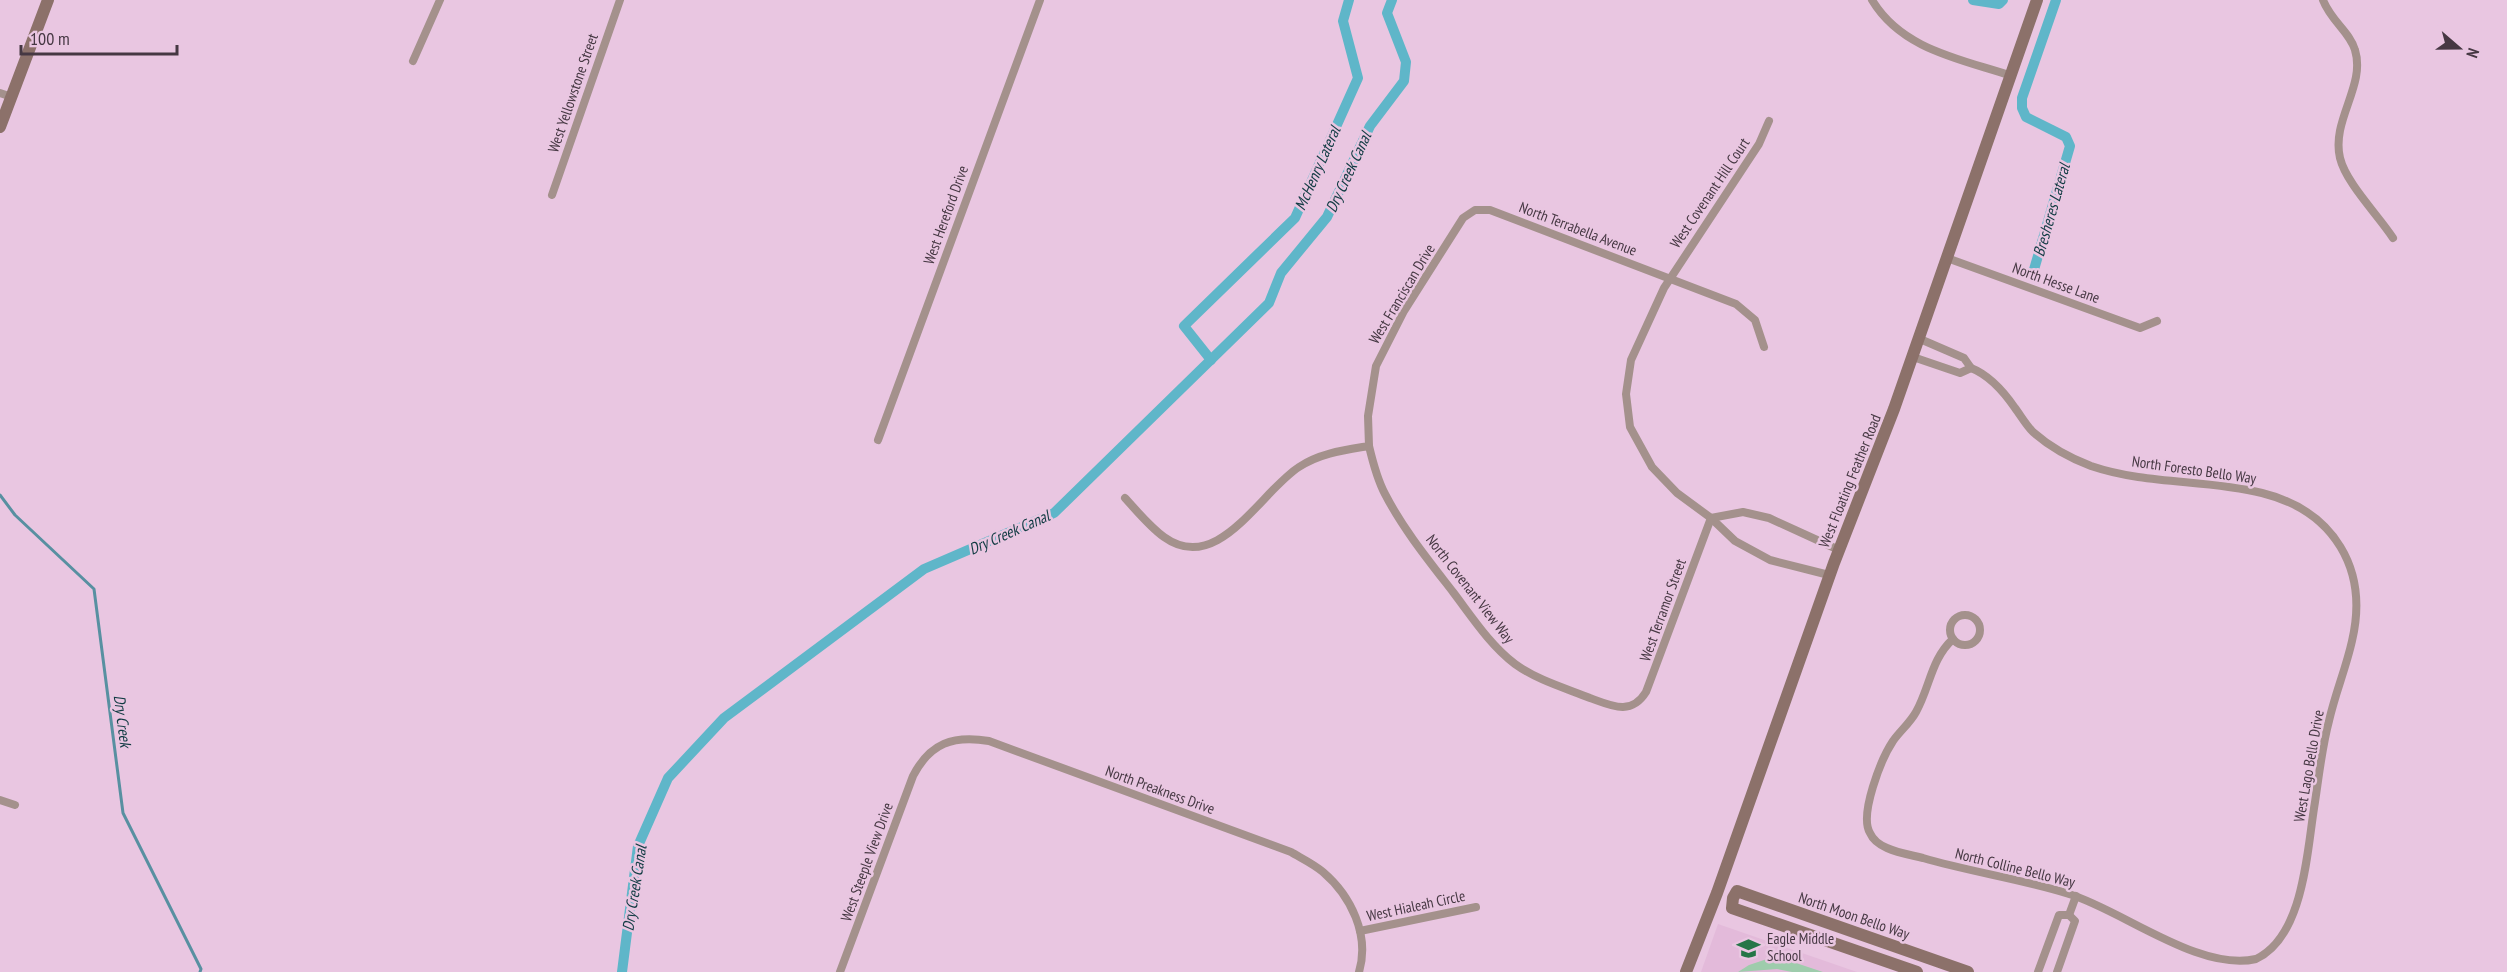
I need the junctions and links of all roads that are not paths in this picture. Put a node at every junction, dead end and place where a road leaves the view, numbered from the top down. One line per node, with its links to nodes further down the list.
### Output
1 (48, 0): 10 (main road)
2 (440, 0): 8 (street)
3 (620, 0): 13 (street, West Yellowstone Street)
4 (1040, 0): 23 (street, West Hereford Drive)
5 (1872, 0): 9 (street)
6 (2037, 0): 9 (main road, West Floating Feather Road)
7 (2323, 0): 15 (street)
8 (413, 61)
9 (2012, 76): 16 (main road, West Floating Feather Road)
10 (6, 95): 12 (main road)
11 (1769, 121): 17 (street, West Covenant Hill Court)
12 (0, 127)
13 (552, 195)
14 (1475, 210): 17 (street, North Terrabella Avenue); 24 (street, West Franciscan Drive)
15 (2393, 238)
16 (1947, 258): 18 (street, North Hesse Lane); 19 (main road, West Floating Feather Road)
17 (1670, 279): 20 (street, North Terrabella Avenue); 26 (street, West Covenant Hill Court)
18 (2157, 321)
19 (1920, 339): 21 (main road, West Floating Feather Road); 22 (street, North Foresto Bello Way)
20 (1764, 347)
21 (1913, 357): 22 (street); 27 (main road, West Floating Feather Road)
22 (1971, 368): 28 (street, North Foresto Bello Way)
23 (878, 440)
24 (1369, 446): 25 (street); 31 (street, North Covenant View Way)
25 (1125, 498)
26 (1711, 518): 27 (street); 29 (street, West Covenant Hill Court); 31 (street, West Terramor Street)
27 (1839, 550): 29 (main road, West Floating Feather Road)
28 (2350, 566): 41 (street, West Lago Bello Drive)
29 (1829, 575): 35 (main road, West Floating Feather Road)
30 (1953, 639): 36 (street, North Colline Bello Way)
31 (1633, 706)
32 (921, 761): 40 (street, North Preakness Drive); 42 (street, West Steeple View Drive)
33 (0, 800): 34 (street)
34 (15, 805)
35 (1717, 893): 37 (main road, North Moon Bello Way); 44 (main road, West Floating Feather Road)
36 (2076, 896): 39 (street); 41 (street, North Colline Bello Way)
37 (1733, 898): 45 (main road, North Moon Bello Way); 46 (main road, North Moon Bello Way)
38 (1476, 907): 40 (street, West Hialeah Circle)
39 (2069, 915): 47 (street); 48 (street)
40 (1360, 931): 43 (street, North Preakness Drive)
41 (2257, 959)
42 (840, 972)
43 (1359, 972)
44 (1686, 972)
45 (1917, 972)
46 (1968, 972)
47 (2038, 972)
48 (2057, 972)

